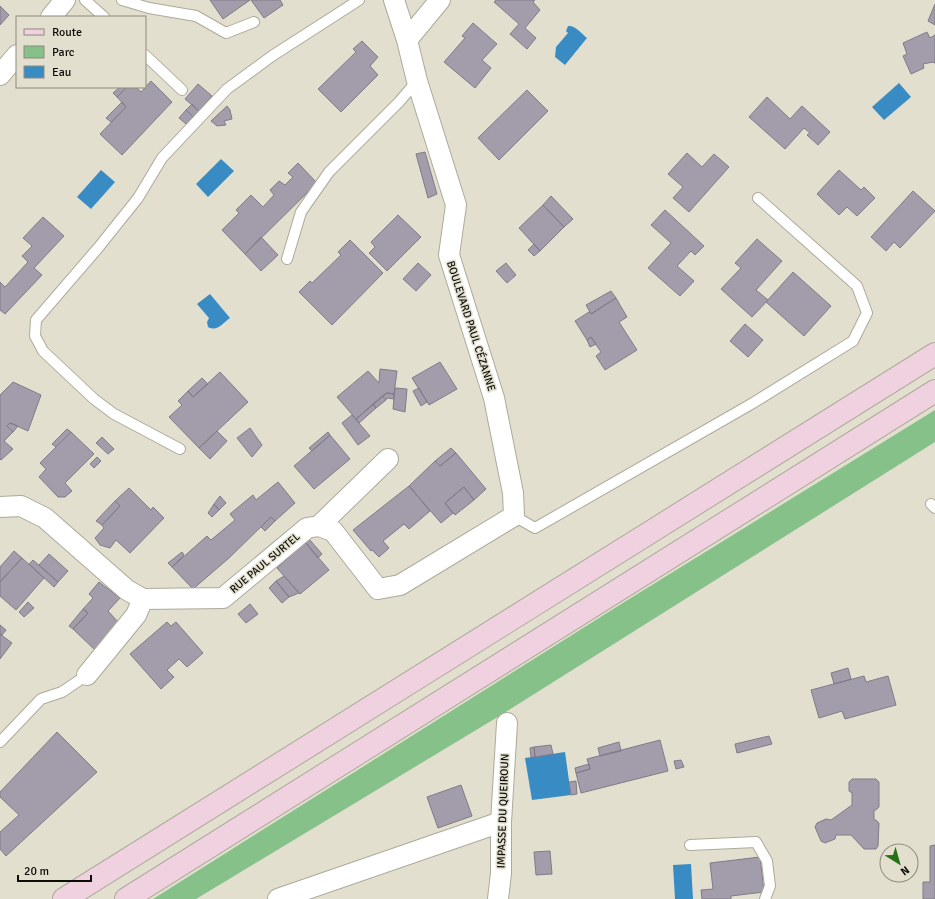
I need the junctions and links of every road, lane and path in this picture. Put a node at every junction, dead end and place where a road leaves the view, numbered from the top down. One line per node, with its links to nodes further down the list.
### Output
1 (85, 0): 6 (lane)
2 (122, 0): 7 (lane)
3 (359, 0): 18 (lane)
4 (394, 0): 8 (street, BOULEVARD PAUL CÉZANNE)
5 (440, 0): 8 (street)
6 (103, 16)
7 (254, 22)
8 (407, 40): 12 (street, BOULEVARD PAUL CÉZANNE)
9 (16, 56): 11 (street)
10 (146, 57): 13 (lane)
11 (0, 75)
12 (417, 81): 15 (lane); 21 (street, BOULEVARD PAUL CÉZANNE)
13 (182, 90)
14 (758, 198): 21 (lane)
15 (287, 260)
16 (935, 354): 29 (main road)
17 (935, 391): 30 (main road)
18 (180, 449)
19 (388, 459): 22 (street)
20 (0, 507): 23 (street)
21 (514, 516): 22 (street)
22 (319, 526): 23 (street, RUE PAUL SURTEL)
23 (142, 599): 24 (street)
24 (87, 675): 26 (lane)
25 (507, 723): 27 (street, IMPASSE DU QUEIROUN)
26 (0, 742)
27 (501, 822): 31 (street); 32 (street, IMPASSE DU QUEIROUN)
28 (690, 845): 33 (lane)
29 (64, 899)
30 (126, 899)
31 (278, 899)
32 (498, 899)
33 (766, 899)

